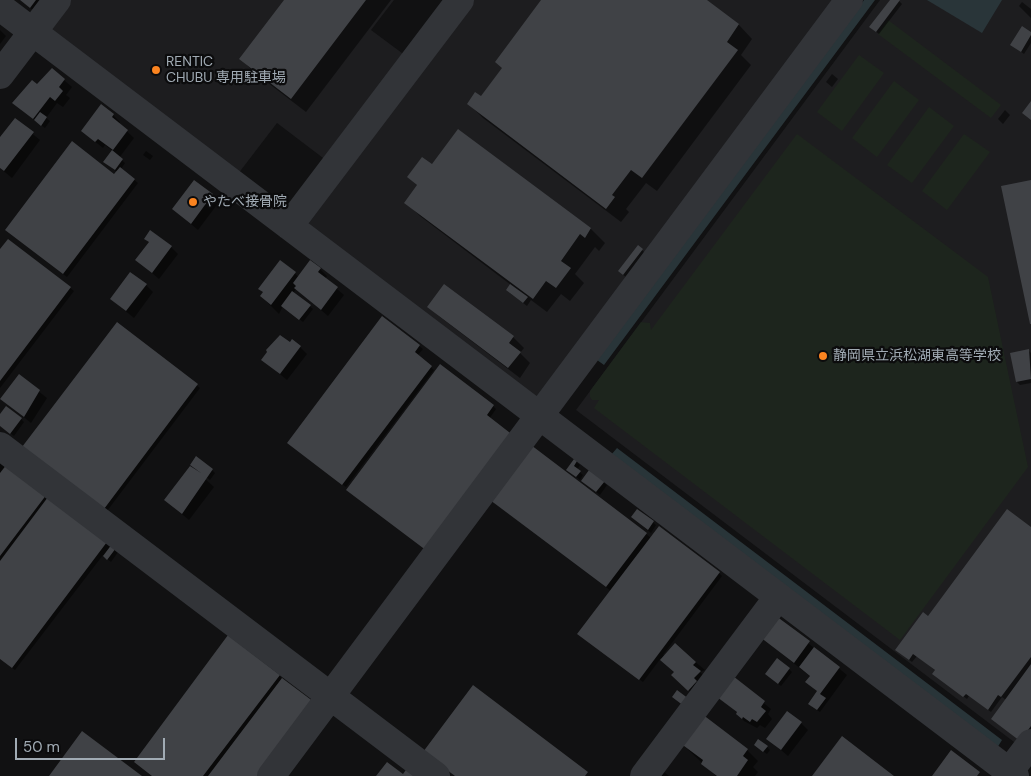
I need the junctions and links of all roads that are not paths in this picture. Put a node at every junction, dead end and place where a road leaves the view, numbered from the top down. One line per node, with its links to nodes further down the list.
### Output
1 (57, 0): 5 (street)
2 (460, 0): 7 (street)
3 (849, 0): 8 (street)
4 (0, 8): 5 (street)
5 (33, 32): 6 (street); 7 (street)
6 (0, 75)
7 (289, 226): 8 (street)
8 (540, 417): 10 (street); 11 (street)
9 (0, 446): 11 (street)
10 (778, 597): 12 (street); 15 (street)
11 (331, 696): 13 (street); 14 (street)
12 (1017, 764)
13 (271, 776)
14 (436, 776)
15 (644, 776)

